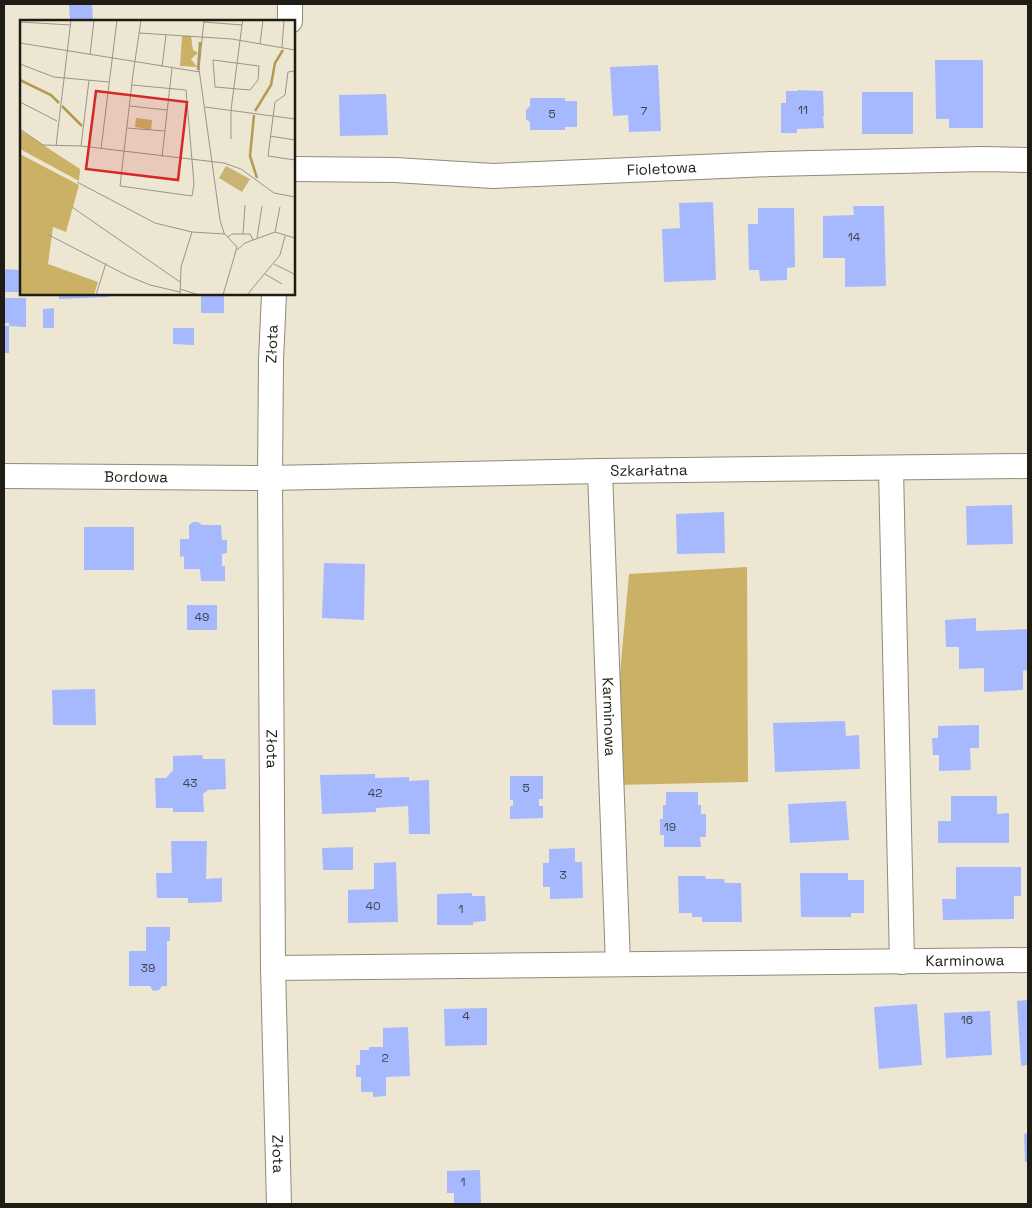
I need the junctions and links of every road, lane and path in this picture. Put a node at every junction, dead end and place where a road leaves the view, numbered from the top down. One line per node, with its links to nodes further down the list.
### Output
1 (290, 4): 2 (street)
2 (290, 20)
3 (1028, 160): 4 (street, Fioletowa)
4 (295, 169)
5 (274, 295): 10 (street, Złota)
6 (1028, 466): 7 (street, Szkarłatna)
7 (891, 469): 8 (street, Szkarłatna); 12 (street)
8 (600, 471): 10 (street, Szkarłatna); 13 (street, Karminowa)
9 (4, 476): 10 (street, Bordowa)
10 (270, 478): 14 (street, Złota)
11 (1028, 960): 12 (street, Karminowa)
12 (902, 962): 13 (street, Karminowa)
13 (618, 964): 14 (street, Karminowa)
14 (273, 968): 15 (street, Złota)
15 (279, 1204)

